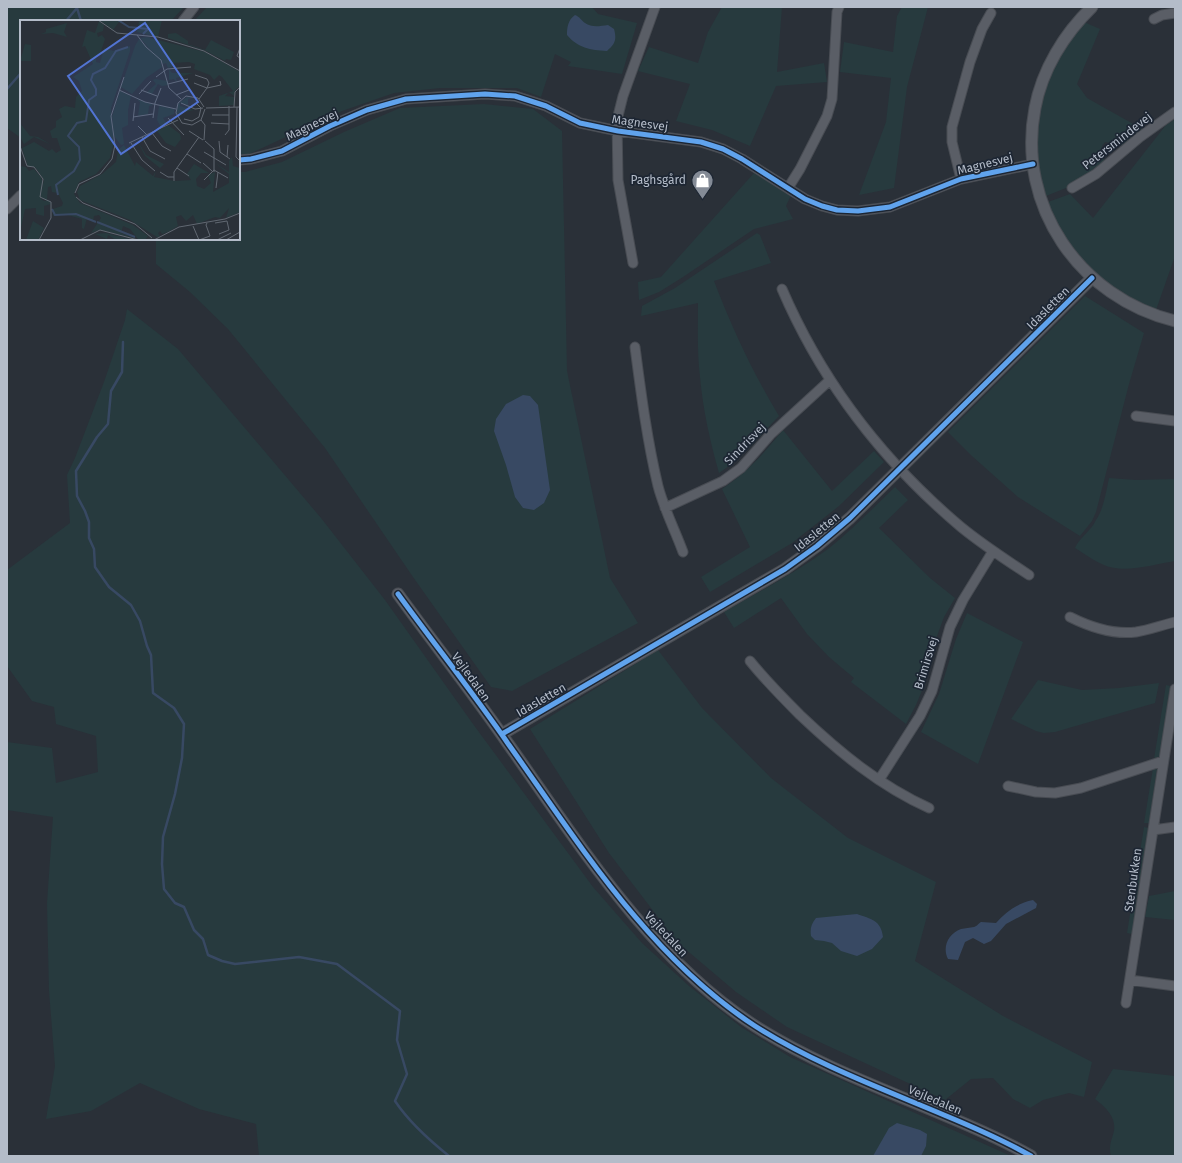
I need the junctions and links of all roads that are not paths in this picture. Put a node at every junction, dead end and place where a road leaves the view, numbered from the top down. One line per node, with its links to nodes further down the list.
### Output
1 (194, 7): 8 (street)
2 (655, 7): 10 (street, Magnesvej)
3 (839, 7): 14 (street)
4 (1092, 7): 12 (street)
5 (991, 13): 13 (street, Magnesvej)
6 (1175, 13): 7 (street)
7 (1154, 19)
8 (184, 20)
9 (1175, 112): 15 (street, Petersmindevej)
10 (618, 131): 11 (street, Magnesvej); 14 (street, Magnesvej); 18 (street, Magnesvej)
11 (240, 160)
12 (1033, 164): 13 (street, Magnesvej); 19 (street)
13 (961, 179): 14 (street, Magnesvej)
14 (788, 188)
15 (1072, 188)
16 (20, 197): 17 (street)
17 (7, 209)
18 (633, 263)
19 (1092, 278): 21 (street); 26 (street, Idasletten)
20 (782, 289): 23 (street)
21 (1175, 321)
22 (635, 347): 27 (street)
23 (830, 380): 26 (street); 27 (street, Sindrisvej)
24 (1136, 416): 25 (street)
25 (1175, 421)
26 (900, 470): 29 (street); 36 (street, Idasletten)
27 (665, 508): 28 (street)
28 (683, 552)
29 (993, 552): 30 (street); 38 (street, Brimirsvej)
30 (1028, 575)
31 (398, 594): 36 (street, Vejledalen)
32 (1070, 617): 33 (street)
33 (1175, 622)
34 (750, 661): 38 (street)
35 (1175, 690): 37 (street, Stenbukken)
36 (502, 734): 46 (street, Vejledalen)
37 (1163, 761): 39 (street); 42 (street, Stenbukken)
38 (879, 780): 40 (street)
39 (1008, 786)
40 (929, 808)
41 (1175, 827): 42 (street)
42 (1153, 830): 43 (street, Stenbukken)
43 (1130, 980): 44 (street); 45 (street, Stenbukken)
44 (1175, 986)
45 (1126, 1003)
46 (1030, 1156)

